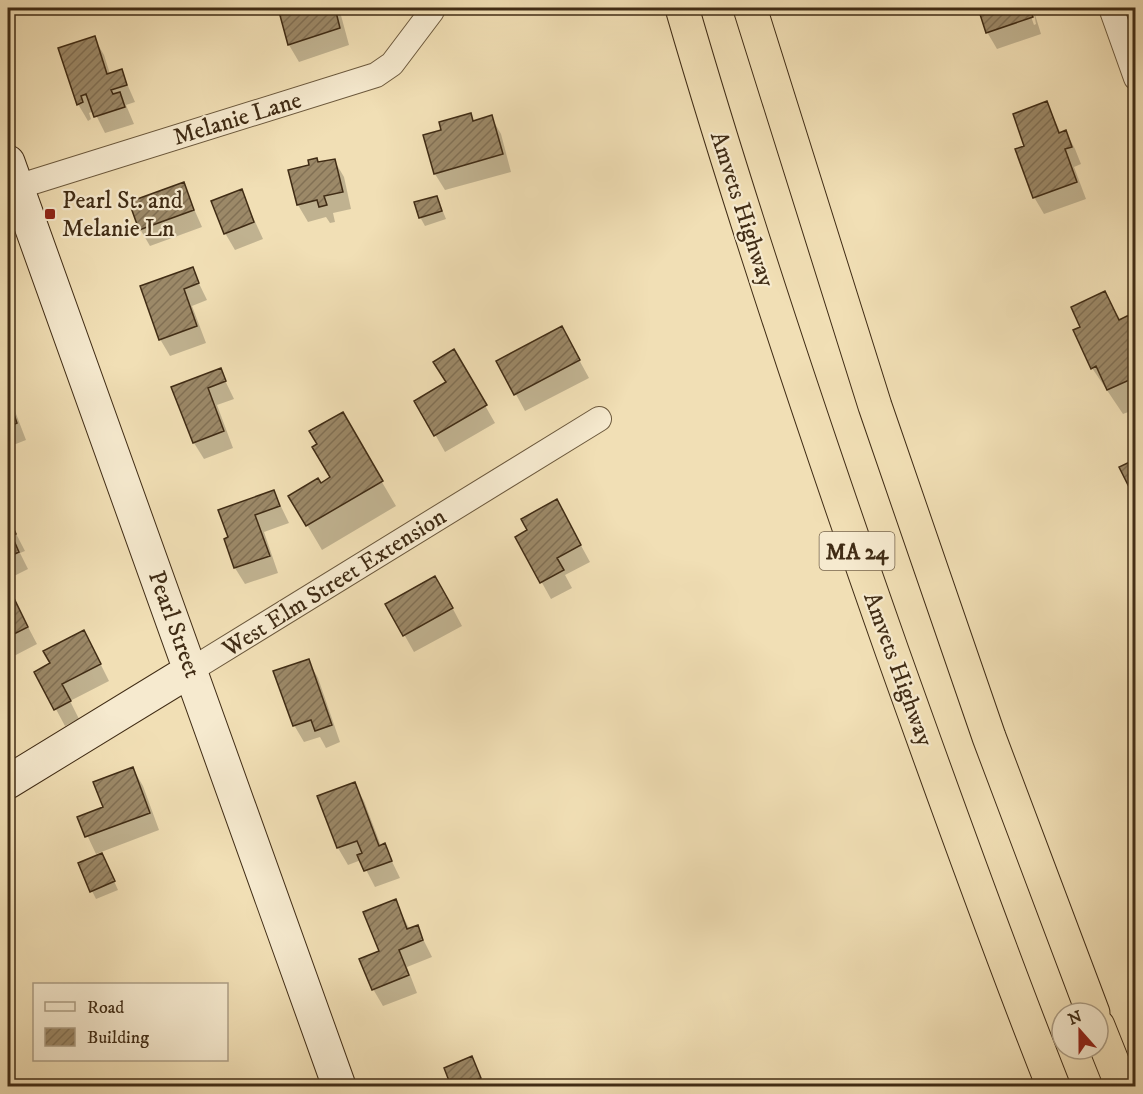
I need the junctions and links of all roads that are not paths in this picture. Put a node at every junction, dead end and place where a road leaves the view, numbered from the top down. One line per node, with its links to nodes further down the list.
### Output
1 (682, 8): 13 (highway, Amvets Highway / MA 24)
2 (750, 8): 10 (highway, MA 24)
3 (1111, 8): 5 (street)
4 (432, 11): 6 (street, Melanie Lane)
5 (1136, 78)
6 (12, 175): 8 (street, Pearl Street)
7 (599, 419): 8 (street, West Elm Street Extension)
8 (191, 670): 9 (street, West Elm Street Extension); 12 (street, Pearl Street)
9 (8, 782)
10 (1088, 1001)
11 (1110, 1056): 14 (highway)
12 (339, 1086)
13 (1053, 1086)
14 (1122, 1086)

